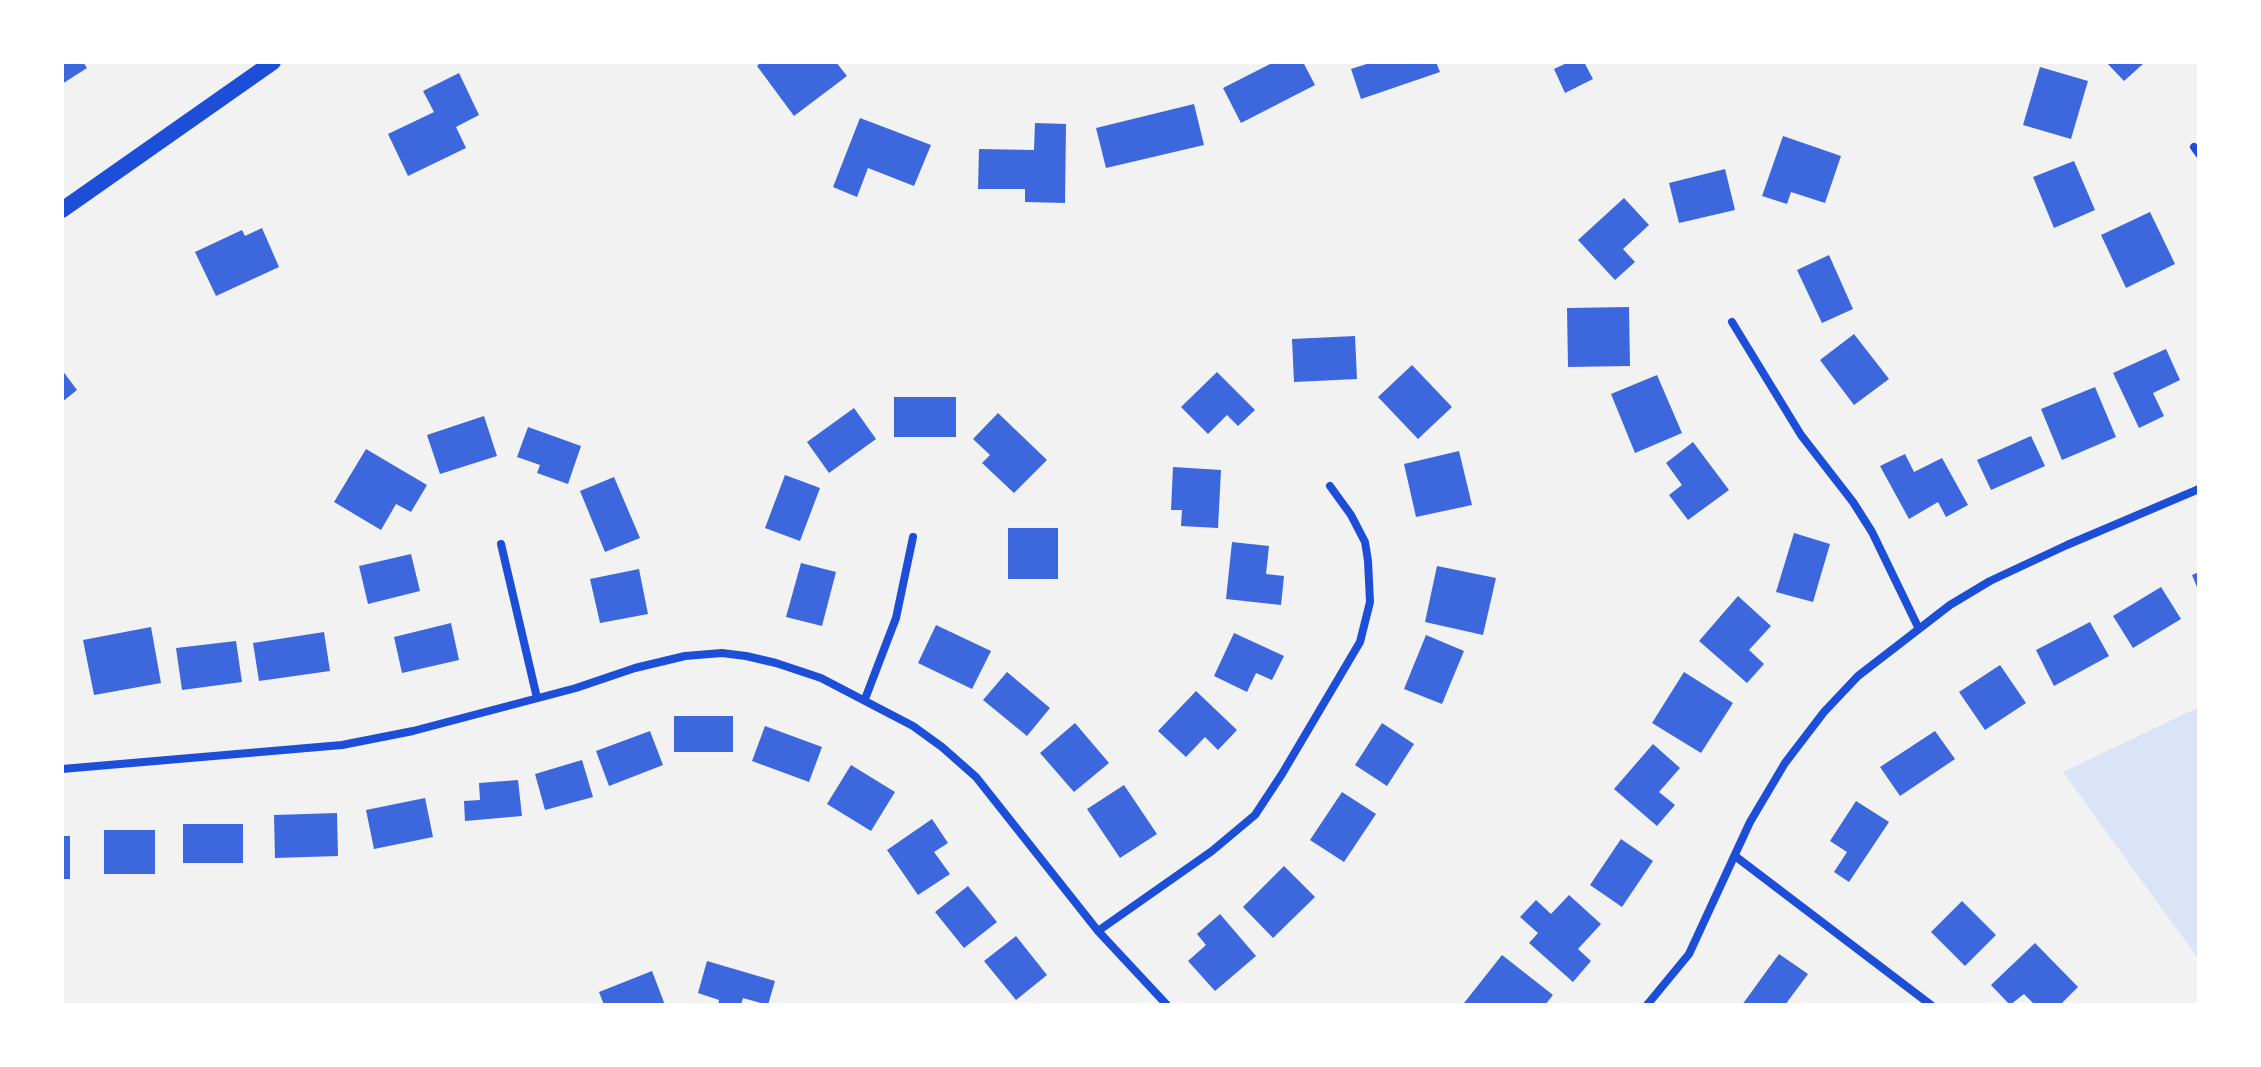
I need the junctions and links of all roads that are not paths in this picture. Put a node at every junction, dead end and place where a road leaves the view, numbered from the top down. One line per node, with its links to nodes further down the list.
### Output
1 (273, 62): 2 (main road)
2 (62, 210)
3 (1732, 322): 8 (street)
4 (1330, 486): 13 (street)
5 (2199, 489): 8 (street)
6 (913, 537): 10 (street)
7 (501, 544): 9 (street)
8 (1918, 627): 12 (street)
9 (537, 698): 10 (street); 11 (street)
10 (865, 699): 13 (street)
11 (62, 769)
12 (1735, 856): 15 (street); 16 (street)
13 (1098, 931): 14 (street)
14 (1167, 1005)
15 (1647, 1005)
16 (1931, 1005)

